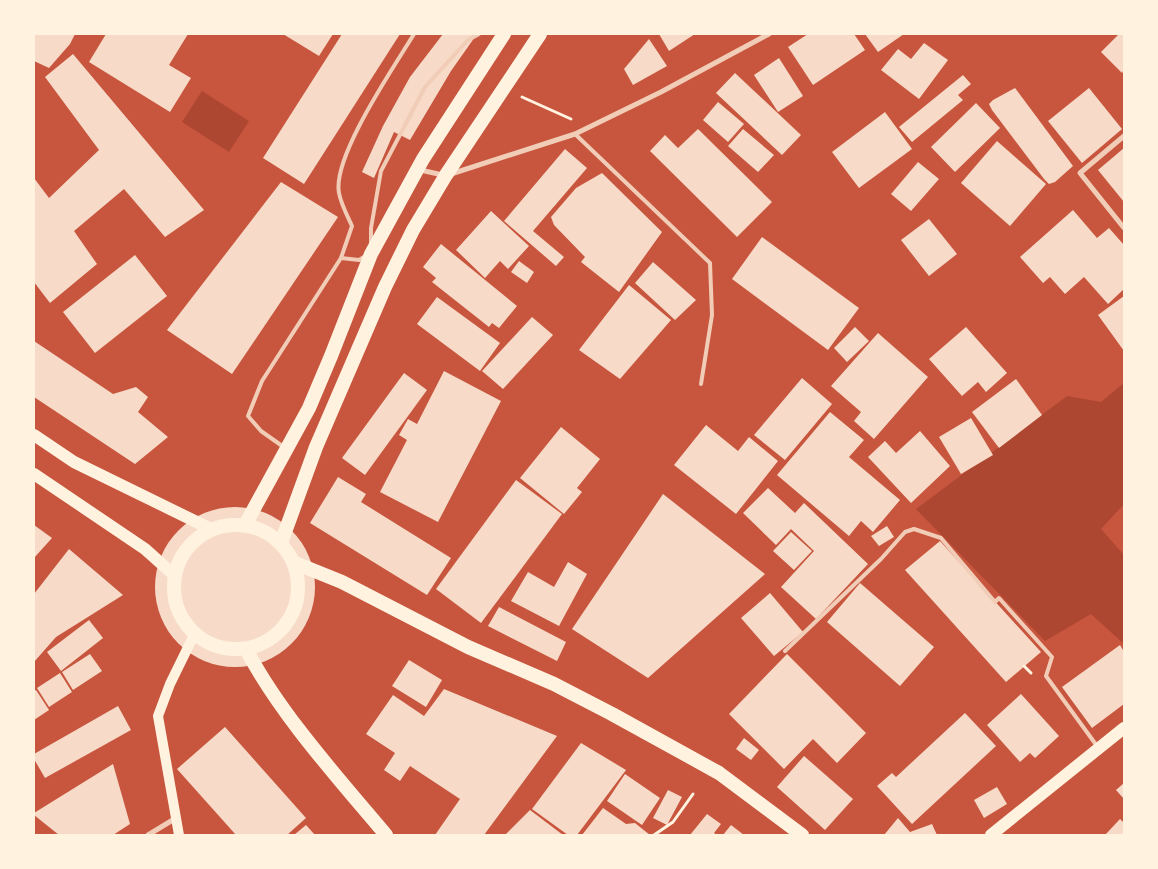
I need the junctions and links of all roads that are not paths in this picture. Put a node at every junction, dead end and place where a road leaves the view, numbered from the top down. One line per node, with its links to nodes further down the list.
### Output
1 (414, 34): 12 (lane)
2 (479, 34): 11 (lane)
3 (504, 34): 8 (highway)
4 (540, 34): 9 (highway)
5 (769, 34): 6 (street)
6 (575, 134): 9 (street); 13 (lane)
7 (1124, 136): 10 (street)
8 (417, 170): 9 (street); 11 (highway)
9 (446, 175): 19 (highway)
10 (1124, 228)
11 (371, 254): 12 (lane); 15 (highway)
12 (341, 258): 15 (lane)
13 (701, 384)
14 (34, 434): 18 (main road)
15 (287, 449): 17 (highway)
16 (34, 474): 21 (main road)
17 (245, 525): 18 (highway); 19 (highway)
18 (211, 529): 21 (highway)
19 (282, 543): 20 (highway)
20 (294, 563): 23 (highway); 31 (highway)
21 (174, 575): 22 (highway)
22 (194, 635): 23 (highway); 27 (main road)
23 (246, 649): 30 (highway)
24 (785, 651): 26 (lane)
25 (1124, 728): 26 (main road)
26 (1098, 748): 32 (main road)
27 (176, 818): 28 (street); 29 (main road)
28 (148, 835)
29 (179, 835)
30 (386, 835)
31 (802, 835)
32 (991, 835)

